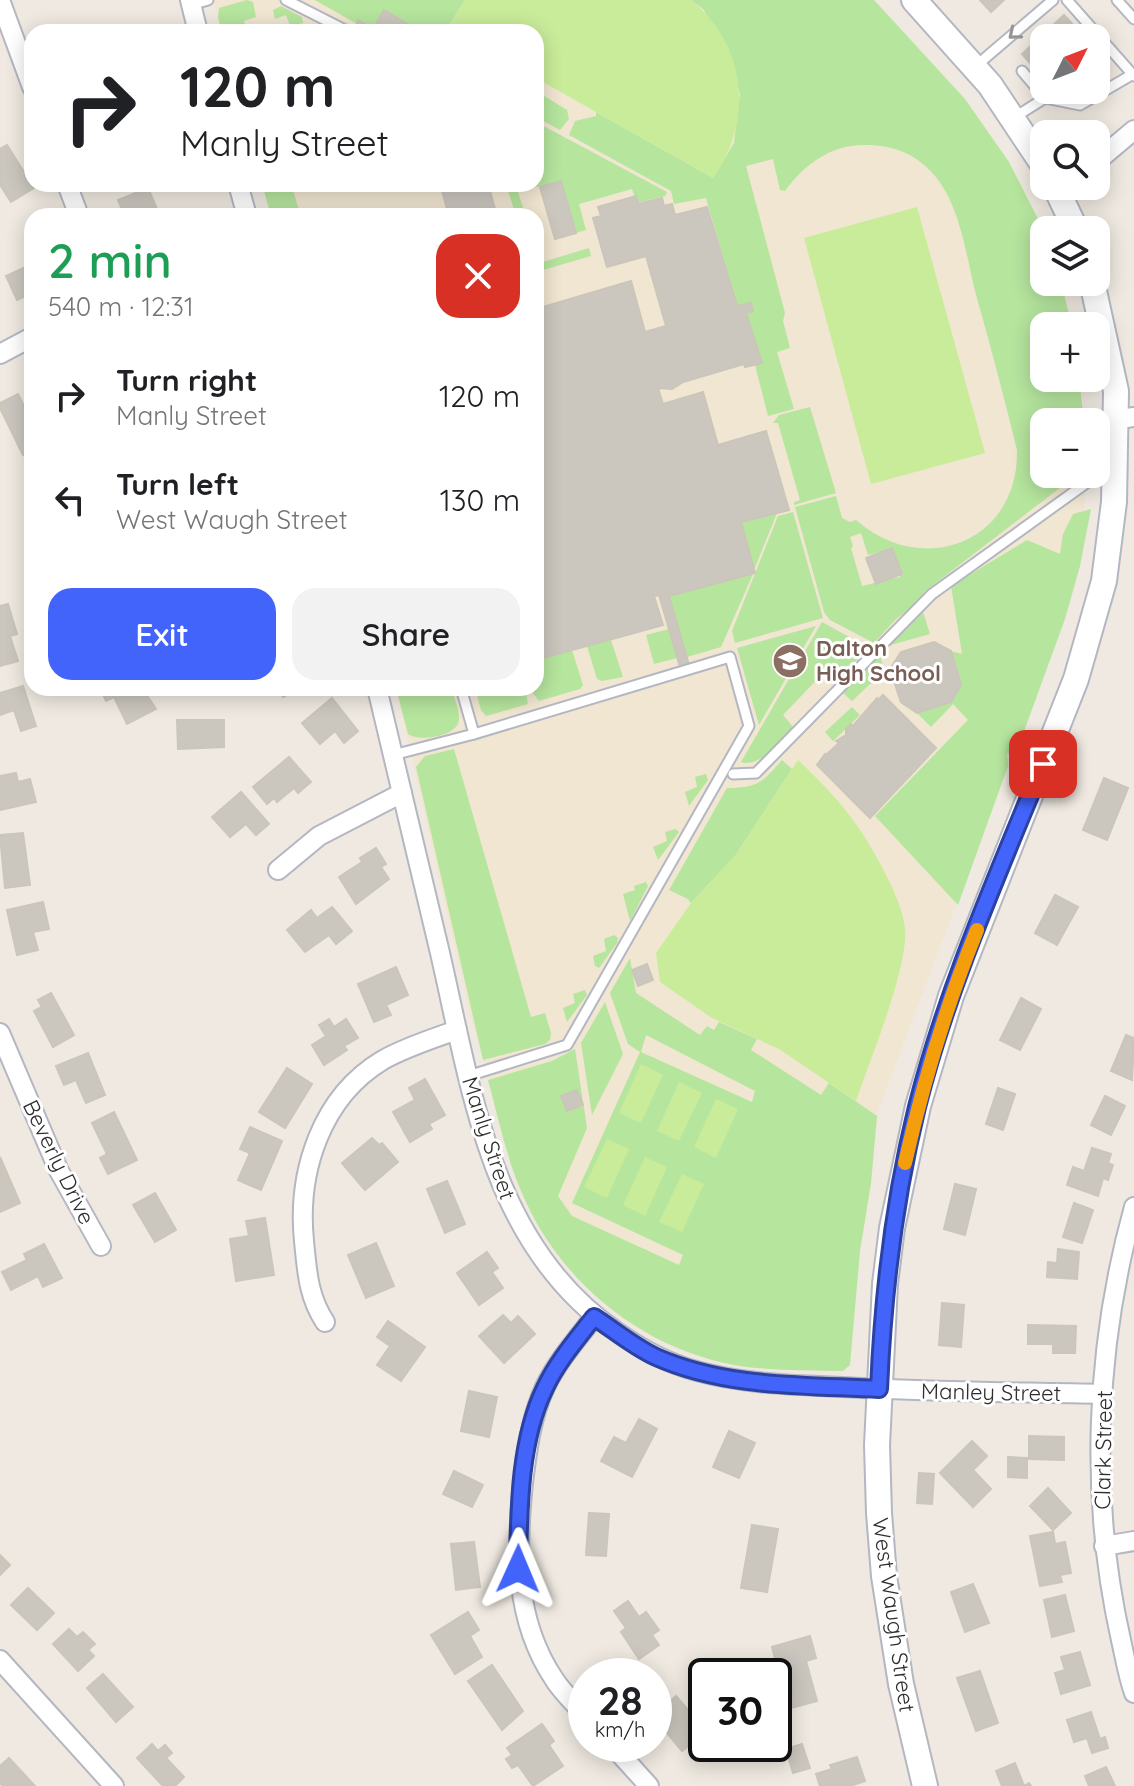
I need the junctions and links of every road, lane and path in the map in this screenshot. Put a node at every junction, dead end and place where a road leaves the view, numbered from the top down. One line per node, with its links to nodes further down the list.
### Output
1 (0, 0): 11 (street)
2 (286, 0): 10 (lane)
3 (914, 0): 12 (street)
4 (1053, 0): 12 (lane, one-way to 12)
5 (1067, 0): 14 (lane)
6 (1117, 0): 8 (lane)
7 (196, 2): 9 (street)
8 (1134, 19)
9 (197, 24)
10 (333, 24)
11 (24, 65)
12 (975, 67): 18 (street)
13 (1022, 71): 15 (lane)
14 (1133, 75): 16 (lane)
15 (1030, 80)
16 (1110, 88)
17 (1035, 104): 18 (lane)
18 (1013, 118): 20 (street)
19 (1134, 130): 21 (street)
20 (1030, 144)
21 (1110, 150)
22 (1095, 296): 25 (street, West Waugh Street)
23 (24, 341): 24 (street)
24 (0, 354)
25 (1124, 419): 26 (street, West Waugh Street)
26 (1114, 467): 31 (lane); 41 (street, West Waugh Street)
27 (379, 696): 30 (street, Manly Street)
28 (463, 696): 29 (lane)
29 (474, 734): 30 (lane); 36 (lane)
30 (393, 755): 32 (street, Manly Street)
31 (733, 774)
32 (402, 793): 33 (street); 34 (street, Manly Street)
33 (278, 870)
34 (457, 1030): 36 (street, Manly Street); 40 (street)
35 (0, 1033): 38 (street, Beverly Drive)
36 (468, 1076): 39 (street, Manly Street)
37 (1134, 1207): 42 (street, Clark Street)
38 (101, 1246)
39 (594, 1317): 41 (street, Manly Street); 47 (street)
40 (325, 1322)
41 (879, 1389): 42 (street, Manley Street); 51 (street, West Waugh Street)
42 (1103, 1394): 44 (street, Clark Street)
43 (1134, 1541): 44 (street)
44 (1104, 1546): 46 (street, Clark Street)
45 (0, 1660): 49 (street)
46 (1134, 1693)
47 (568, 1696)
48 (627, 1762): 50 (street)
49 (114, 1786)
50 (649, 1786)
51 (925, 1786)

